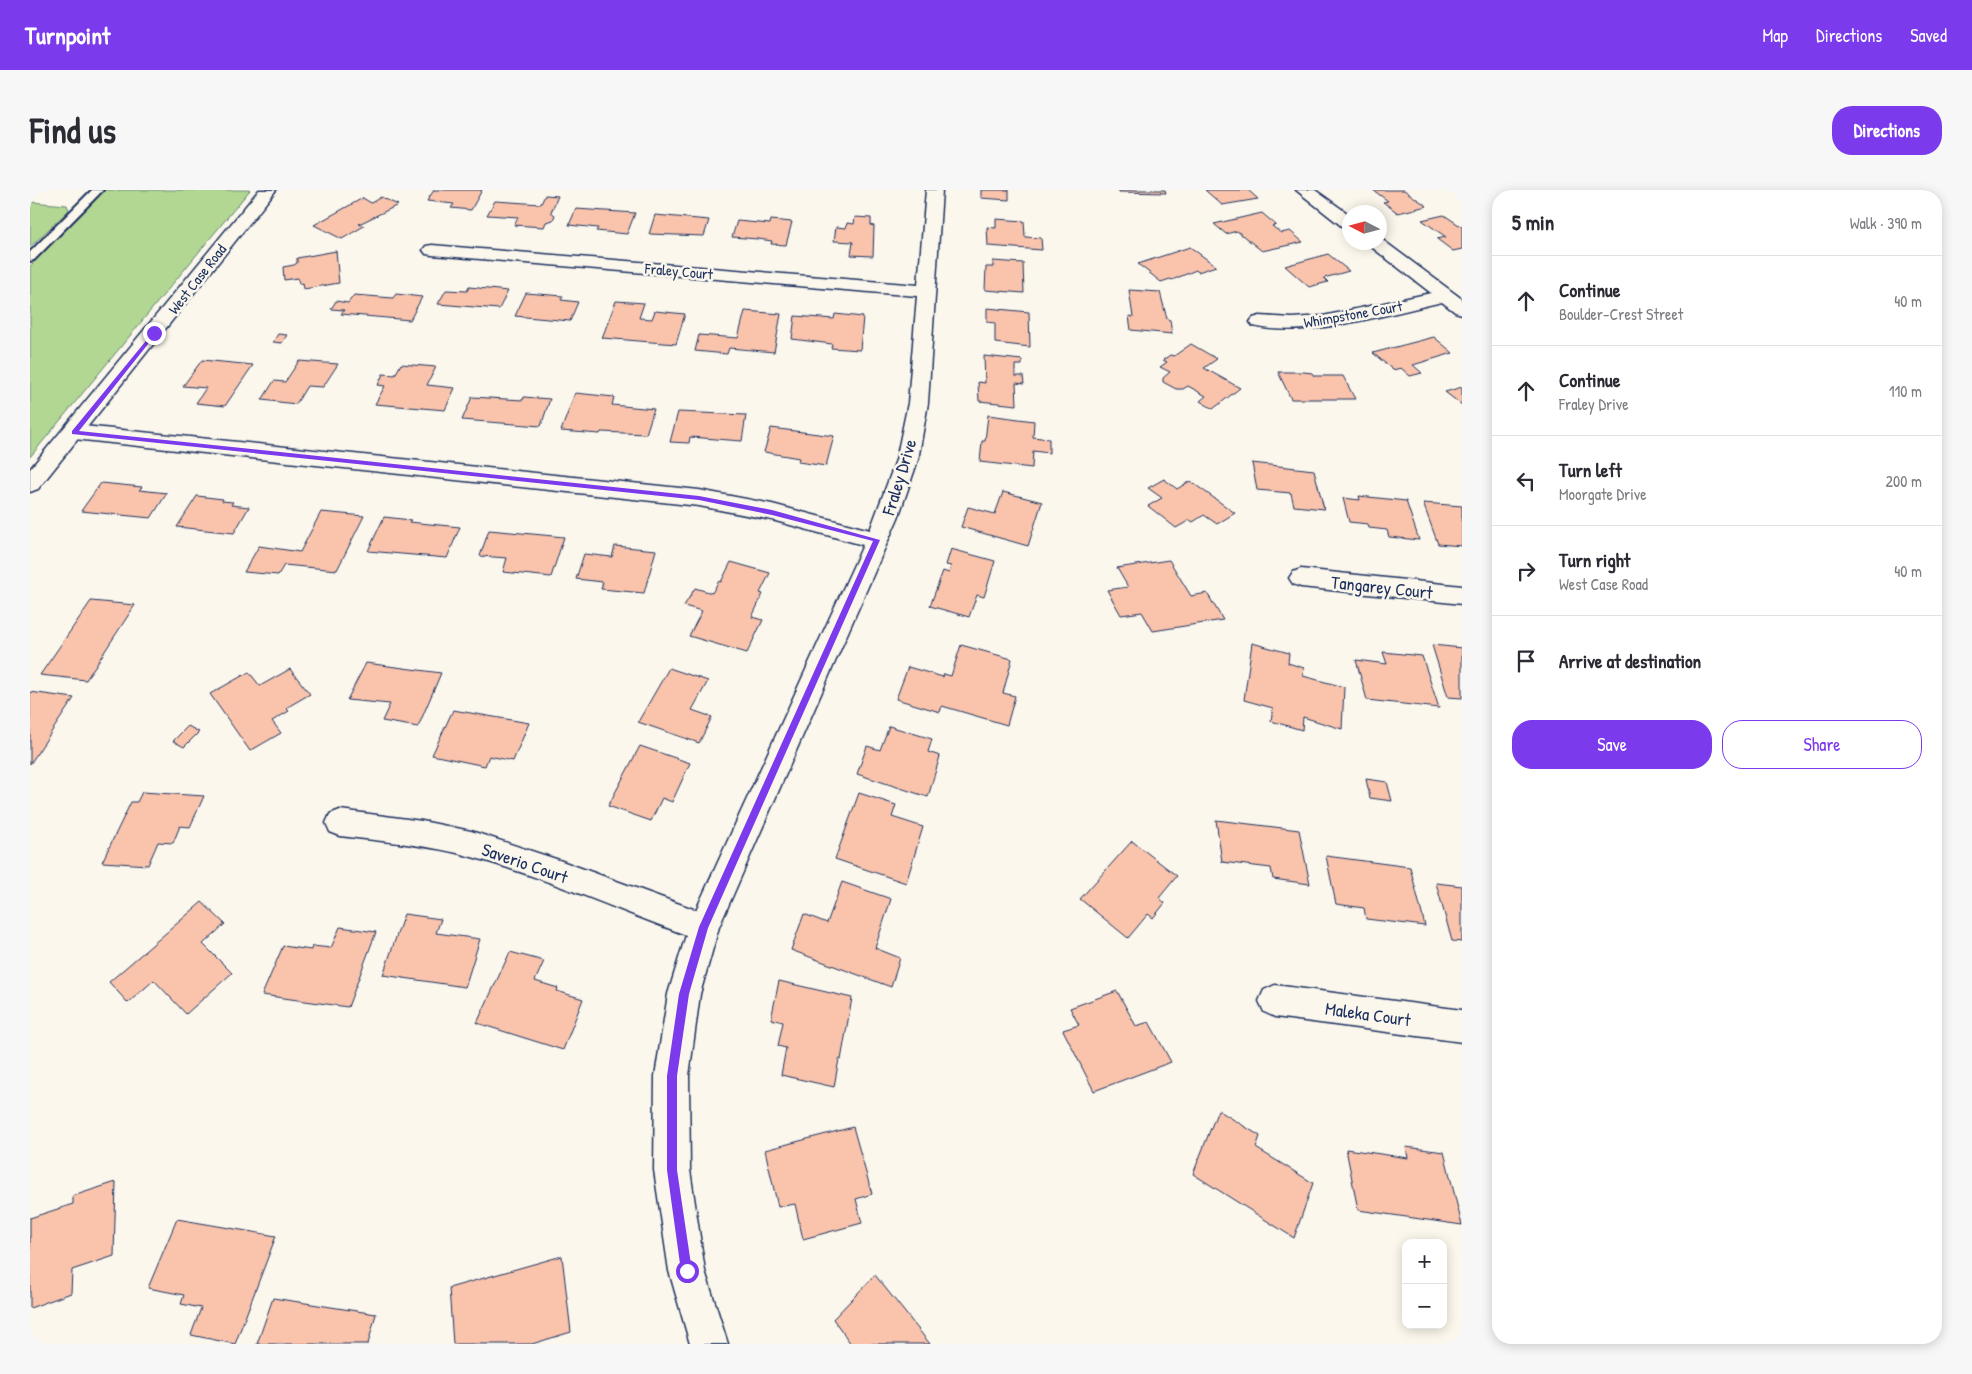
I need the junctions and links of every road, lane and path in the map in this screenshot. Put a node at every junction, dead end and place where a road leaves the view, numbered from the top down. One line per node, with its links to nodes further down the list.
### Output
1 (98, 190): 8 (lane)
2 (268, 190): 13 (street, West Case Road)
3 (934, 190): 9 (street, Fraley Drive)
4 (1304, 190): 5 (street)
5 (1342, 218)
6 (432, 250): 9 (street, Fraley Court)
7 (1385, 250): 10 (street)
8 (30, 258)
9 (926, 291): 15 (street, Fraley Drive)
10 (1445, 296): 11 (street); 12 (street, Whimpstone Court)
11 (1462, 308)
12 (1260, 322)
13 (74, 432): 14 (street, West Case Road); 15 (street)
14 (30, 484)
15 (877, 540): 19 (street, Fraley Drive)
16 (1301, 578): 17 (street, Tangarey Court)
17 (1462, 595)
18 (340, 823): 19 (street, Saverio Court)
19 (704, 927): 22 (street, Fraley Drive)
20 (1275, 1001): 21 (street, Maleka Court)
21 (1462, 1026)
22 (709, 1344)

